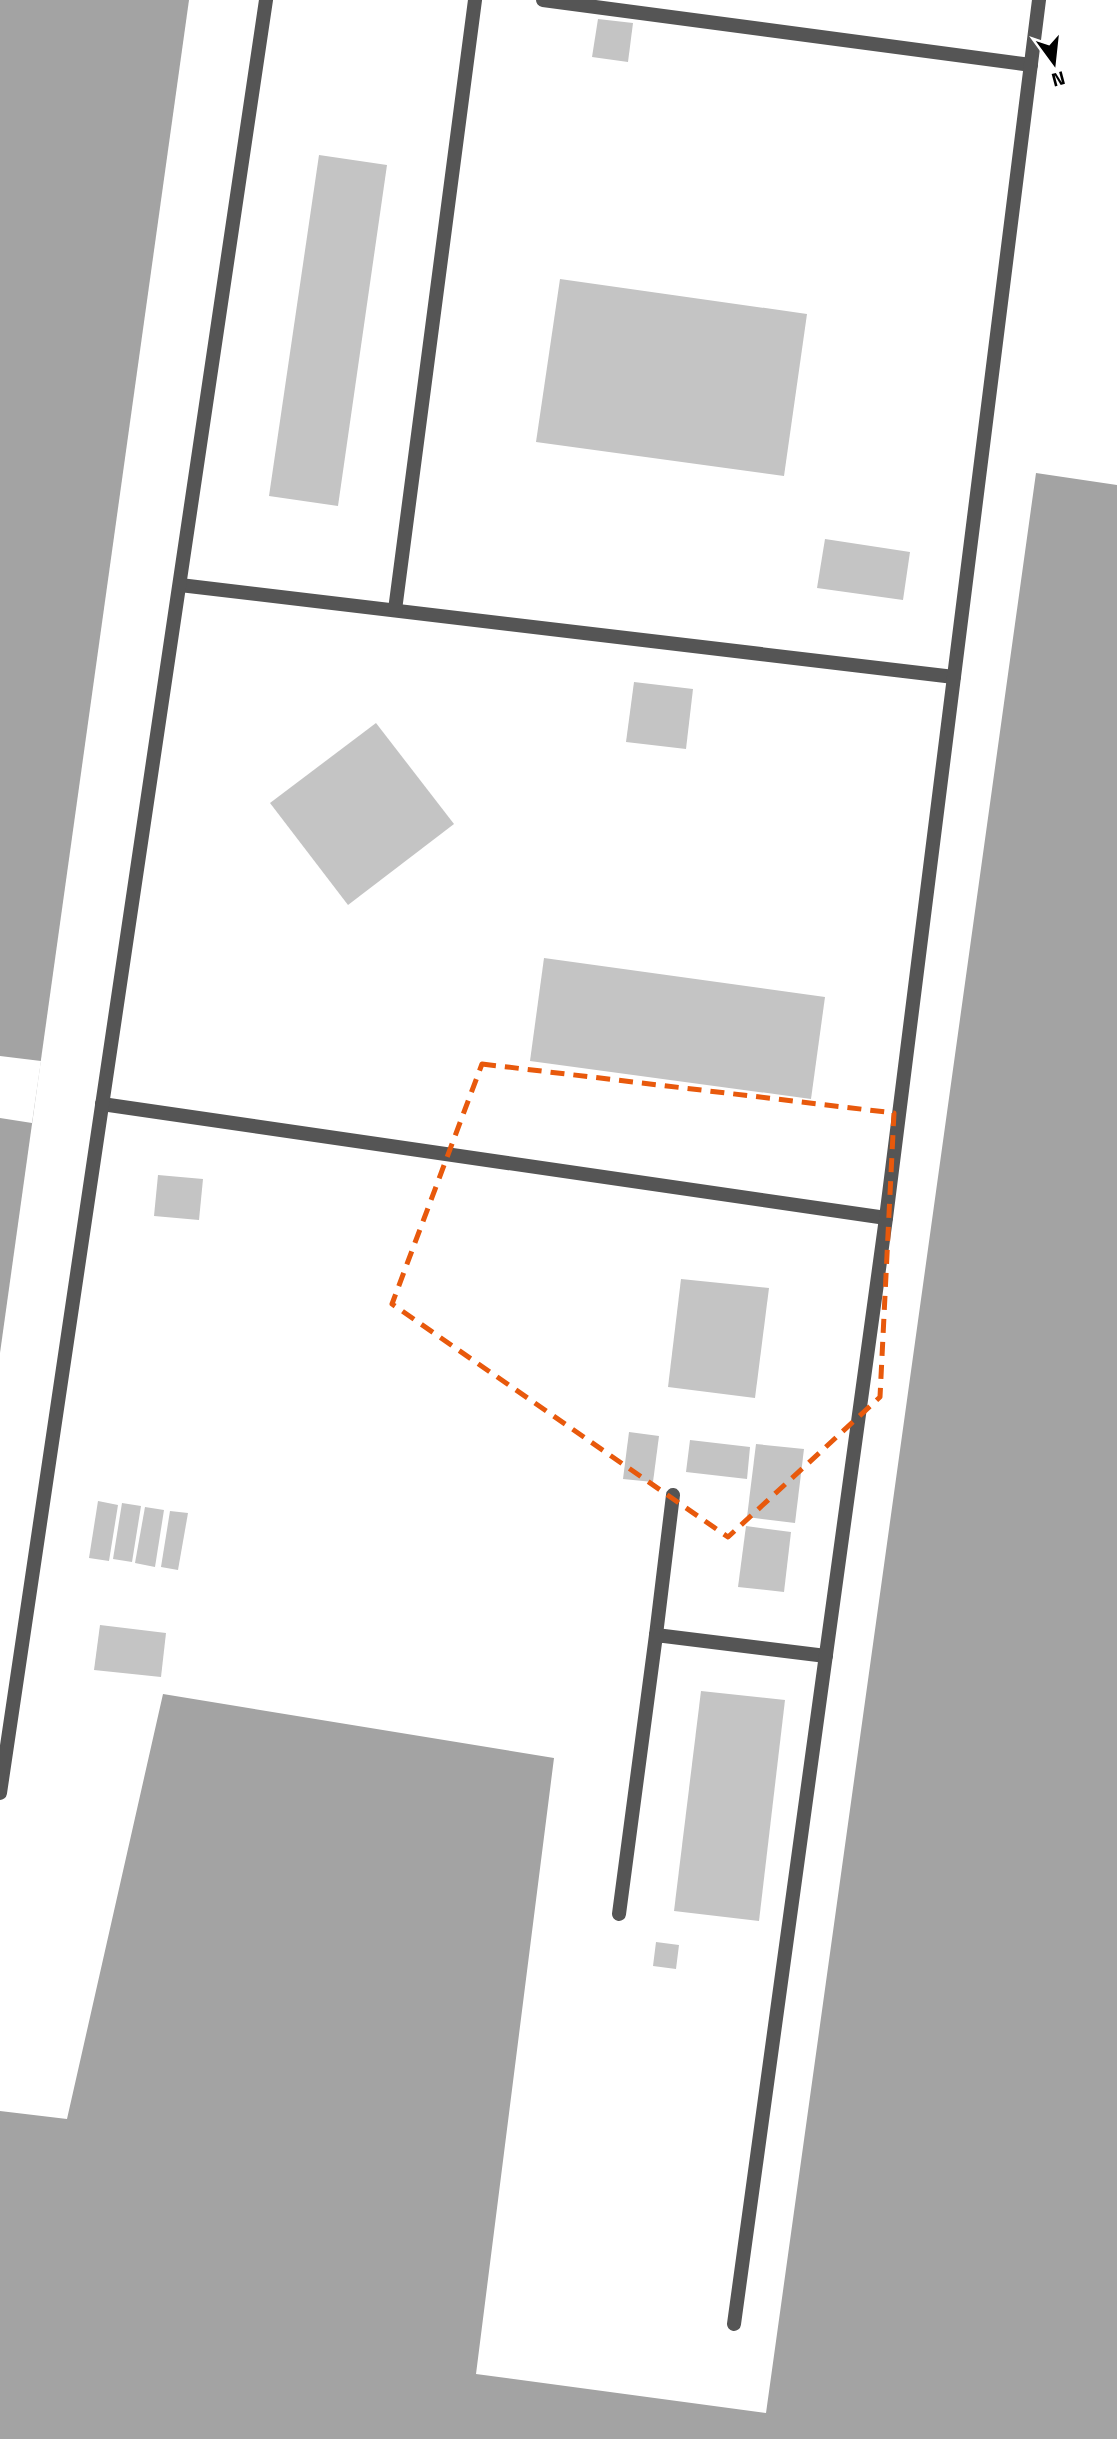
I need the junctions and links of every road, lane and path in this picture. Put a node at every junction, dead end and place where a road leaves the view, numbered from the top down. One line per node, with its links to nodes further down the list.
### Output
1 (266, 0): 6 (lane)
2 (475, 0): 7 (lane)
3 (543, 0): 5 (lane)
4 (1039, 0): 5 (lane)
5 (1031, 65): 8 (lane)
6 (180, 585): 7 (lane); 9 (lane)
7 (395, 610): 8 (lane)
8 (954, 677): 10 (lane)
9 (102, 1104): 10 (lane); 14 (lane)
10 (886, 1218): 13 (lane)
11 (673, 1495): 12 (lane)
12 (656, 1635): 13 (lane); 15 (lane)
13 (826, 1656): 16 (lane)
14 (0, 1793)
15 (619, 1914)
16 (734, 2324)

